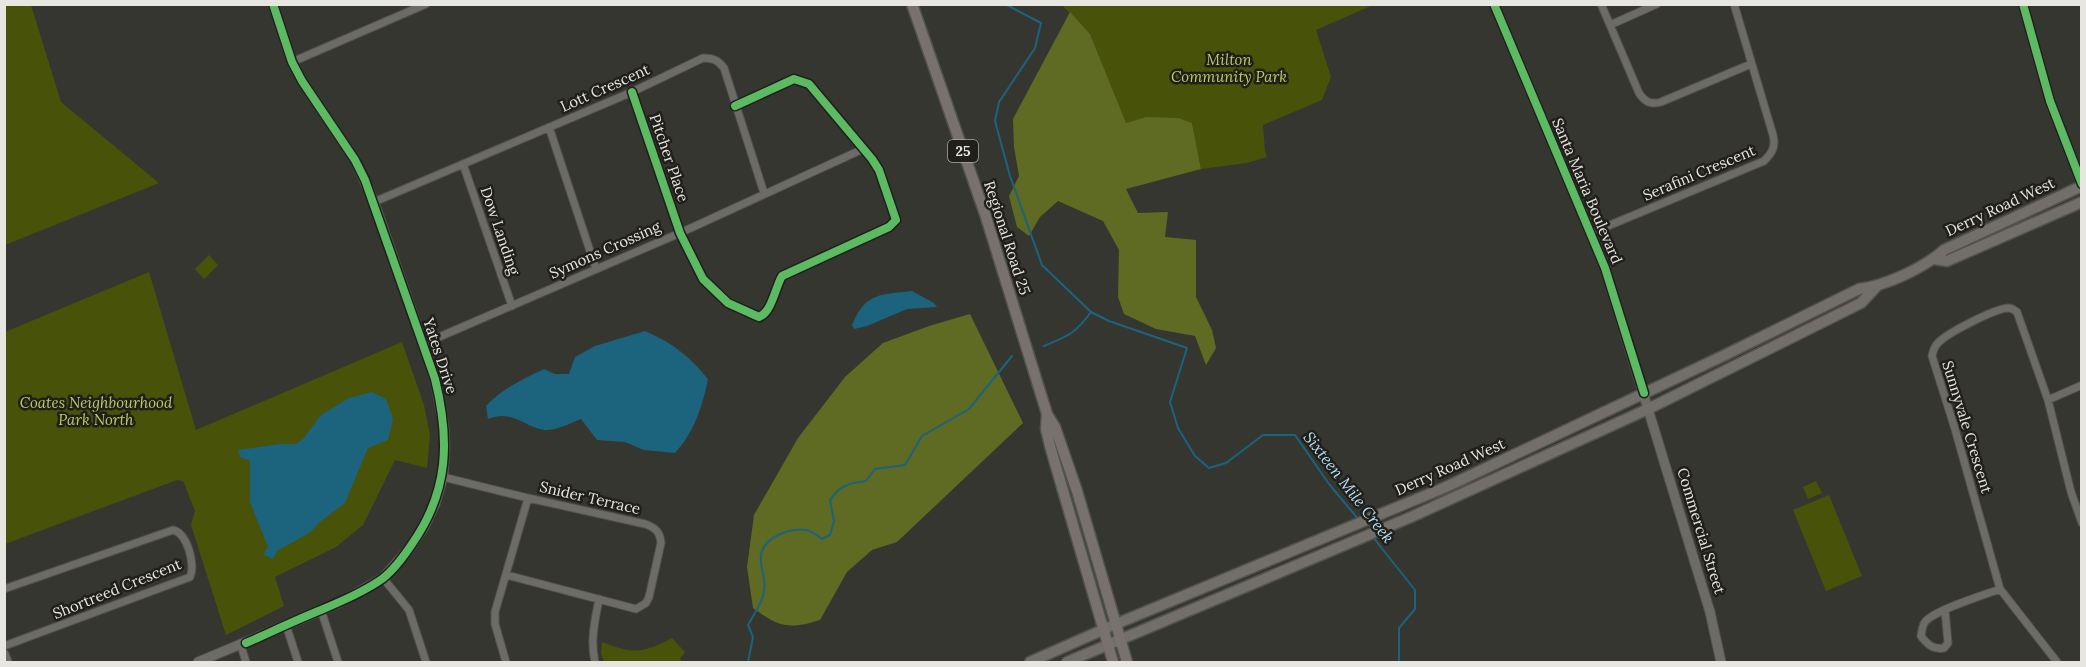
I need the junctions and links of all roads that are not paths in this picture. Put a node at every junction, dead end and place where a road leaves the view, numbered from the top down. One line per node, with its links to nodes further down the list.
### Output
1 (273, 4): 10 (street, Yates Drive)
2 (426, 4): 10 (street)
3 (912, 4): 32 (main road, Regional Road 25 / 25)
4 (1494, 4): 22 (street, Santa Maria Boulevard)
5 (1601, 4): 9 (street)
6 (1657, 4): 9 (street)
7 (1734, 4): 11 (street, Serafini Crescent)
8 (2023, 4): 17 (street)
9 (1610, 25): 11 (street)
10 (292, 62): 19 (street, Yates Drive)
11 (1751, 64): 22 (street, Serafini Crescent)
12 (632, 92): 13 (street, Lott Crescent); 14 (street, Lott Crescent); 21 (street, Pitcher Place)
13 (735, 106): 15 (street); 18 (street, Lott Crescent)
14 (549, 127): 16 (street, Lott Crescent); 24 (street)
15 (863, 149): 18 (street, Symons Crossing); 21 (street, Pitcher Place)
16 (463, 164): 19 (street, Lott Crescent); 26 (street, Dow Landing)
17 (2082, 185): 23 (main road, Derry Road West)
18 (764, 193): 21 (street, Symons Crossing)
19 (374, 202): 27 (street, Yates Drive)
20 (2082, 202): 23 (main road, Derry Road West)
21 (680, 232): 24 (street, Symons Crossing)
22 (1591, 233): 29 (street, Santa Maria Boulevard)
23 (1934, 259): 25 (main road, Derry Road West)
24 (596, 269): 26 (street, Symons Crossing)
25 (1876, 287): 29 (main road, Derry Road West); 31 (main road, Derry Road West)
26 (512, 306): 27 (street, Symons Crossing)
27 (423, 344): 33 (street, Yates Drive)
28 (2082, 385): 30 (street)
29 (1644, 393): 31 (street, Santa Maria Boulevard); 43 (main road, Derry Road West)
30 (2048, 400): 35 (street, Sunnyvale Crescent); 39 (street, Sunnyvale Crescent)
31 (1648, 409): 46 (main road, Derry Road West); 63 (street, Commercial Street)
32 (1047, 414): 43 (main road, Regional Road 25 / 25); 45 (main road, Regional Road 25 / 25)
33 (443, 477): 34 (street, Snider Terrace); 37 (street, Yates Drive)
34 (528, 498): 36 (street); 40 (street, Snider Terrace)
35 (2082, 523)
36 (507, 575): 40 (street, Snider Terrace); 57 (street)
37 (383, 578): 41 (street, Yates Drive); 56 (street)
38 (4, 589): 47 (street, Shortreed Crescent)
39 (2000, 589): 42 (street); 64 (street, Sunnyvale Crescent)
40 (599, 599): 58 (street)
41 (321, 610): 44 (street, Yates Drive); 55 (street)
42 (1945, 610): 42 (street)
43 (1116, 624): 45 (main road, Derry Road West); 46 (main road, 25)
44 (286, 625): 48 (street, Yates Drive); 54 (street)
45 (1103, 630): 49 (main road, Regional Road 25 / 25); 59 (main road, Derry Road West)
46 (1121, 640): 49 (main road, Derry Road West); 62 (main road)
47 (4, 646)
48 (241, 646): 51 (street, Yates Drive); 53 (street)
49 (1108, 646): 60 (main road, Derry Road West); 61 (main road, Regional Road 25)
50 (4, 654): 52 (street)
51 (202, 662)
52 (7, 663)
53 (246, 663)
54 (298, 663)
55 (338, 663)
56 (426, 663)
57 (506, 663)
58 (595, 663)
59 (1030, 663)
60 (1067, 663)
61 (1113, 663)
62 (1127, 663)
63 (1721, 663)
64 (2057, 663)

